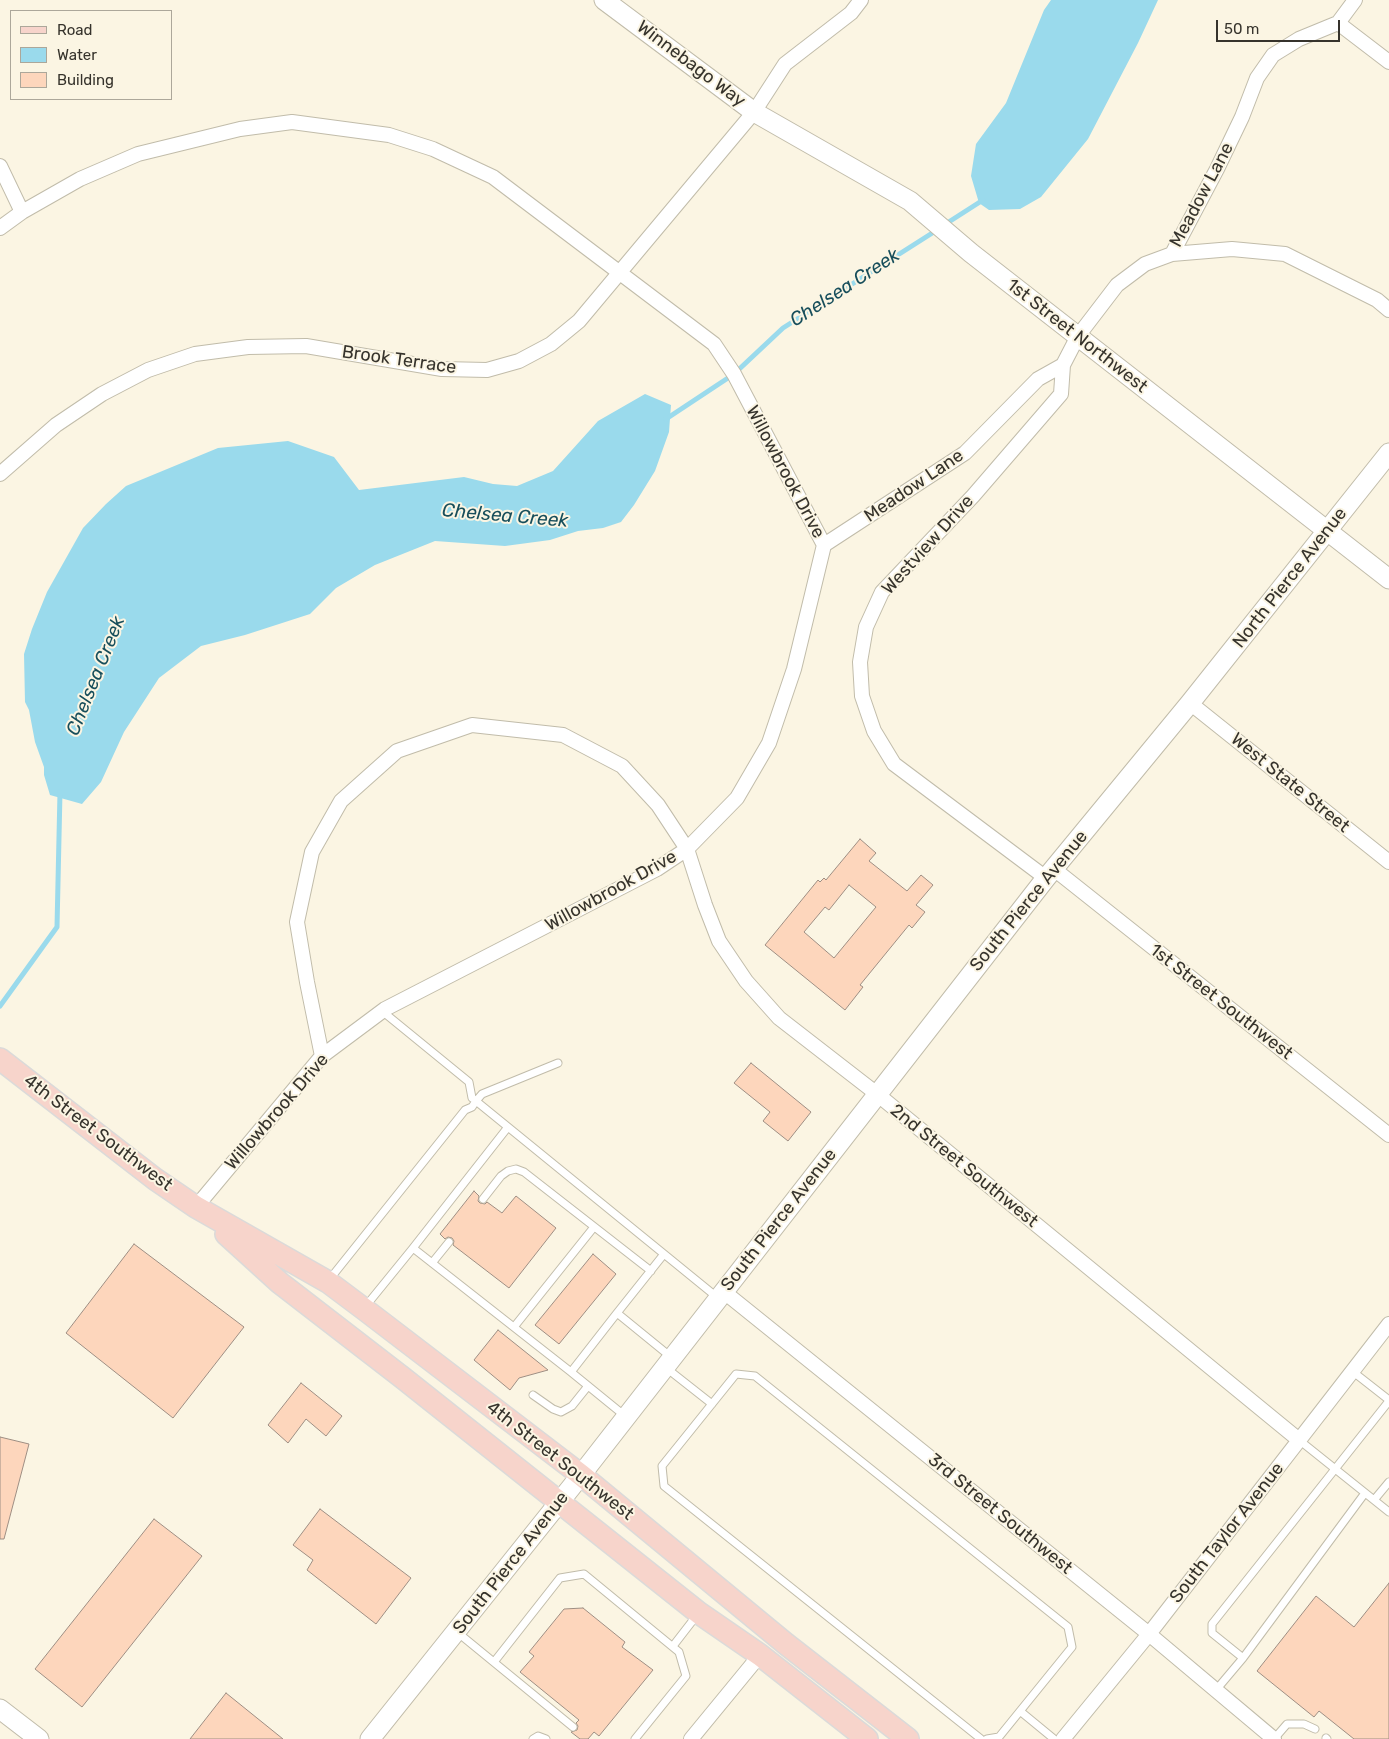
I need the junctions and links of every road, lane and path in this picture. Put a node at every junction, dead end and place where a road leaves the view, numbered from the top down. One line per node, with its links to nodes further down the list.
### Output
1 (861, 0): 6 (street, Brook Terrace)
2 (1355, 0): 4 (street, Meadow Lane)
3 (611, 2): 6 (main road, Winnebago Way)
4 (1338, 22): 5 (street); 10 (street, Meadow Lane)
5 (1389, 62)
6 (754, 112): 11 (street, Brook Terrace); 13 (main road, 1st Street Northwest)
7 (0, 166): 8 (street)
8 (22, 212): 9 (street, Willowbrook Drive); 11 (street, Willowbrook Drive)
9 (0, 228)
10 (1172, 254): 12 (street); 13 (street, Meadow Lane)
11 (620, 272): 16 (street, Brook Terrace); 18 (street, Willowbrook Drive)
12 (1389, 310)
13 (1078, 336): 14 (street, Meadow Lane); 17 (main road, 1st Street Northwest)
14 (1063, 365): 18 (street, Meadow Lane); 23 (street, Westview Drive)
15 (1389, 453): 17 (main road, North Pierce Avenue)
16 (0, 474)
17 (1327, 531): 19 (main road, 1st Street Northwest); 20 (main road, North Pierce Avenue)
18 (824, 545): 21 (street, Willowbrook Drive)
19 (1389, 579)
20 (1190, 703): 22 (street, West State Street); 23 (main road, South Pierce Avenue)
21 (687, 849): 24 (street, Willowbrook Drive); 25 (street, 2nd Street Southwest); 28 (street, 2nd Street Southwest)
22 (1389, 862)
23 (1050, 874): 28 (main road, South Pierce Avenue); 31 (street, 1st Street Southwest)
24 (382, 1012): 25 (street, Willowbrook Drive); 29 (lane)
25 (322, 1056): 33 (street, Willowbrook Drive)
26 (0, 1059): 33 (main road, 4th Street Southwest)
27 (558, 1063): 29 (lane)
28 (877, 1094): 41 (main road, South Pierce Avenue); 54 (street, 2nd Street Southwest)
29 (476, 1101): 30 (lane); 40 (lane)
30 (508, 1127): 36 (lane); 37 (lane)
31 (1389, 1135)
32 (483, 1199): 34 (lane)
33 (196, 1206): 40 (main road, 4th Street Southwest); 60 (main road, 4th Street Southwest)
34 (594, 1227): 39 (lane); 45 (lane)
35 (449, 1242): 38 (lane)
36 (413, 1248): 38 (lane); 42 (lane)
37 (664, 1254): 39 (lane); 41 (lane)
38 (432, 1263): 45 (lane)
39 (651, 1271): 43 (lane)
40 (328, 1282): 42 (main road, 4th Street Southwest)
41 (721, 1294): 46 (main road, South Pierce Avenue); 64 (street, 3rd Street Southwest)
42 (364, 1309): 56 (main road, 4th Street Southwest)
43 (617, 1313): 46 (lane); 48 (lane)
44 (1389, 1324): 47 (street, South Taylor Avenue)
45 (514, 1327): 48 (lane)
46 (668, 1362): 52 (lane); 53 (main road, South Pierce Avenue)
47 (1352, 1371): 51 (lane); 54 (street, South Taylor Avenue)
48 (571, 1372): 49 (lane)
49 (588, 1386): 50 (lane); 53 (lane)
50 (533, 1395)
51 (1389, 1401): 55 (lane)
52 (712, 1404): 71 (lane); 82 (lane)
53 (625, 1416): 56 (main road, South Pierce Avenue)
54 (1299, 1440): 55 (lane); 64 (street, South Taylor Avenue)
55 (1335, 1469): 58 (lane); 67 (lane)
56 (580, 1475): 60 (main road, South Pierce Avenue); 81 (main road, 4th Street Southwest)
57 (1389, 1482): 59 (lane)
58 (1365, 1493): 59 (lane); 67 (lane)
59 (1374, 1500): 61 (lane)
60 (559, 1502): 62 (main road, 4th Street Southwest); 63 (main road, South Pierce Avenue)
61 (1389, 1512)
62 (699, 1613): 65 (lane); 66 (main road, 4th Street Southwest)
63 (456, 1631): 68 (lane); 75 (main road, South Pierce Avenue)
64 (1149, 1634): 69 (street, 3rd Street Southwest); 85 (street, South Taylor Avenue)
65 (673, 1646): 68 (lane); 78 (lane)
66 (760, 1655): 79 (street); 80 (main road, 4th Street Southwest)
67 (1243, 1658): 69 (lane)
68 (494, 1662): 72 (lane)
69 (1216, 1690): 86 (street, 3rd Street Southwest)
70 (0, 1709): 74 (main road)
71 (1020, 1711): 83 (lane); 84 (lane)
72 (573, 1727)
73 (1315, 1729): 86 (lane)
74 (39, 1739)
75 (370, 1739)
76 (532, 1739): 77 (lane)
77 (546, 1739)
78 (635, 1739)
79 (692, 1739)
80 (867, 1739)
81 (908, 1739)
82 (981, 1739)
83 (987, 1739)
84 (1054, 1739)
85 (1063, 1739)
86 (1274, 1739)

